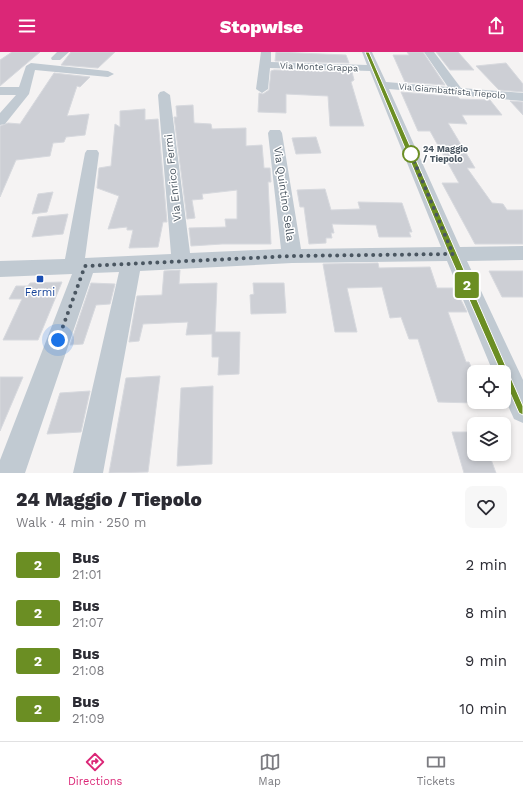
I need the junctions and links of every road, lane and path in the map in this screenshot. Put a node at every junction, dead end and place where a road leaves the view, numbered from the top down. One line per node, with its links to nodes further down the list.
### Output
1 (266, 52): 4 (street, Via Monte Grappa)
2 (367, 52): 5 (street)
3 (429, 52): 11 (street)
4 (265, 65): 5 (street, Via Monte Grappa); 8 (street, Via Monte Grappa)
5 (374, 68): 7 (street)
6 (108, 74): 10 (street)
7 (382, 85): 11 (street, Via Giambattista Tiepolo); 18 (street)
8 (262, 89)
9 (0, 91): 10 (street)
10 (23, 91): 14 (street)
11 (458, 92): 13 (street, Via Giambattista Tiepolo)
12 (164, 95): 20 (street, Via Enrico Fermi)
13 (523, 97)
14 (0, 121)
15 (275, 133): 19 (street, Via Quintino Sella)
16 (92, 153): 22 (street)
17 (523, 253): 18 (street)
18 (453, 254): 19 (street); 24 (street)
19 (292, 256): 20 (street)
20 (181, 262): 21 (street)
21 (131, 264): 22 (street); 26 (street)
22 (79, 266): 23 (street); 25 (street)
23 (0, 268)
24 (523, 410)
25 (10, 473)
26 (88, 473)

